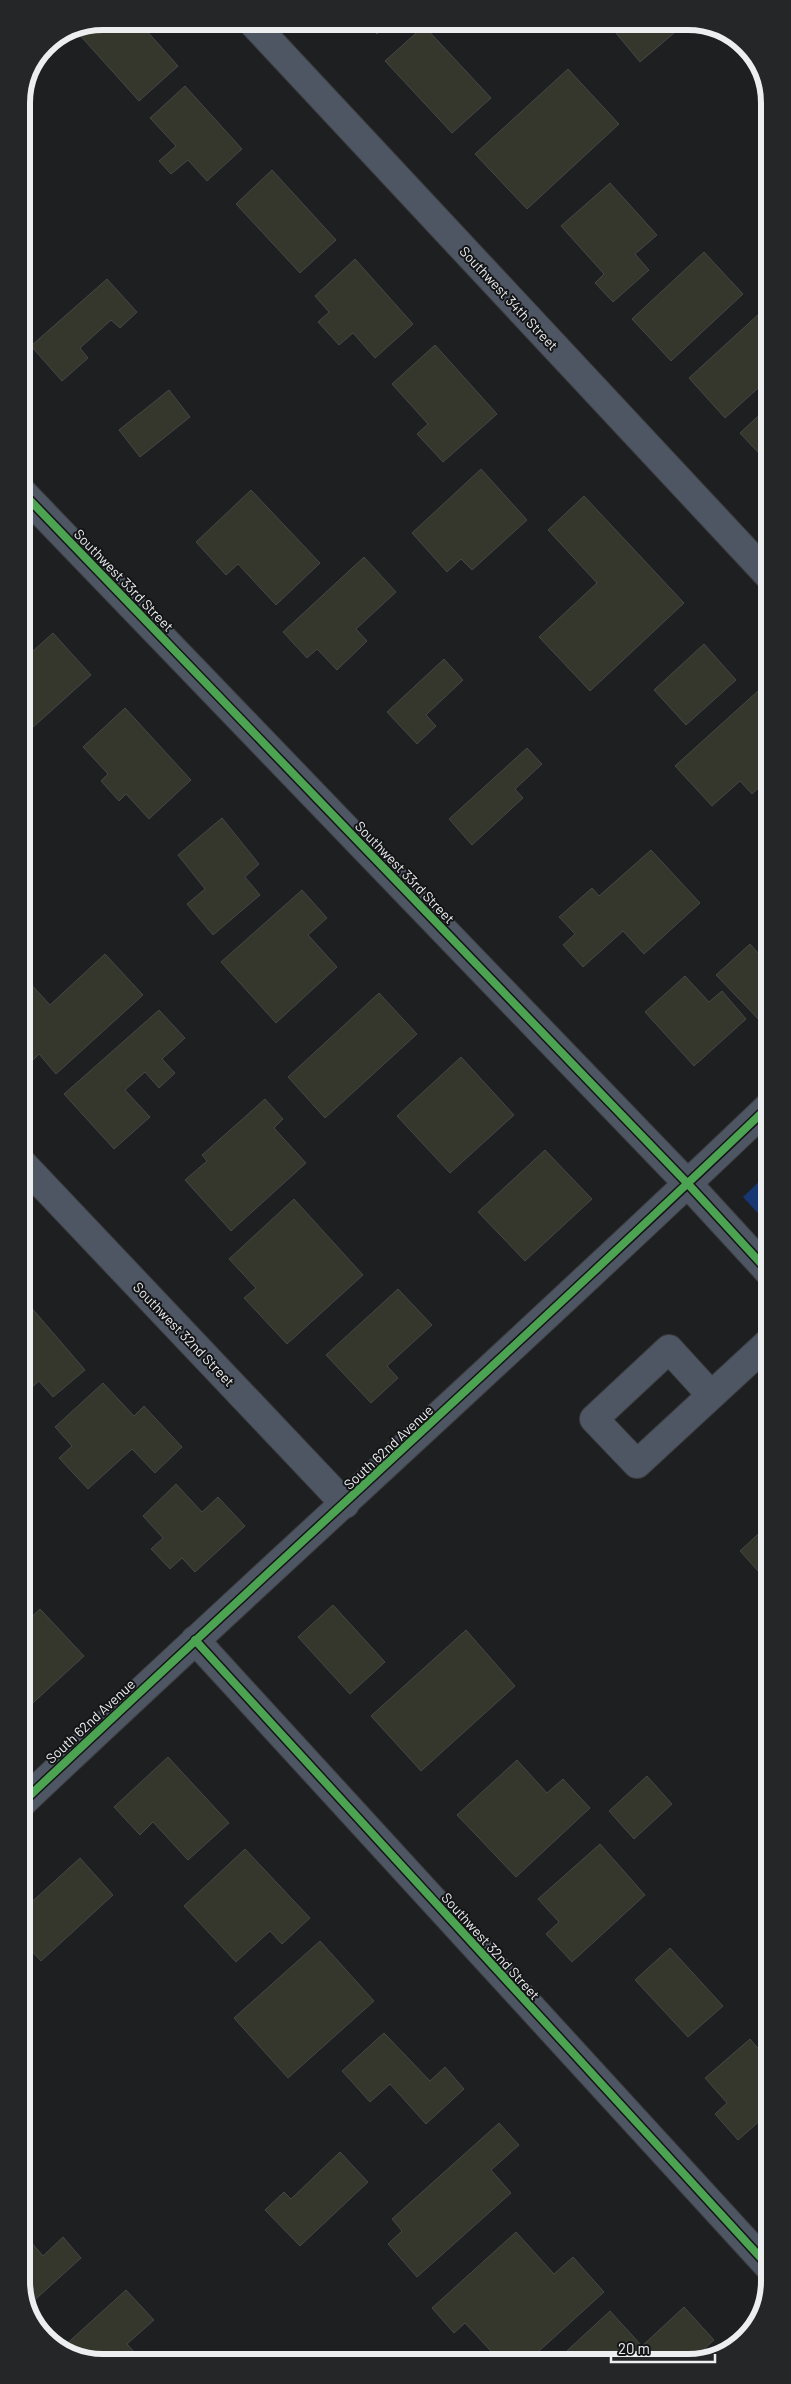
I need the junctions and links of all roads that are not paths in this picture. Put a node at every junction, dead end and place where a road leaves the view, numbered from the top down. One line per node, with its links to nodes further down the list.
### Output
1 (259, 30): 3 (street, Southwest 34th Street)
2 (30, 500): 6 (street, Southwest 33rd Street)
3 (761, 567)
4 (761, 1114): 6 (street, South 62nd Avenue)
5 (30, 1171): 10 (street, Southwest 32nd Street)
6 (688, 1184): 7 (street, Southwest 33rd Street); 10 (street, South 62nd Avenue)
7 (761, 1263)
8 (761, 1349): 9 (street)
9 (711, 1395)
10 (345, 1504): 11 (street, South 62nd Avenue)
11 (194, 1640): 12 (street, South 62nd Avenue); 13 (street, Southwest 32nd Street)
12 (30, 1795)
13 (761, 2258)

